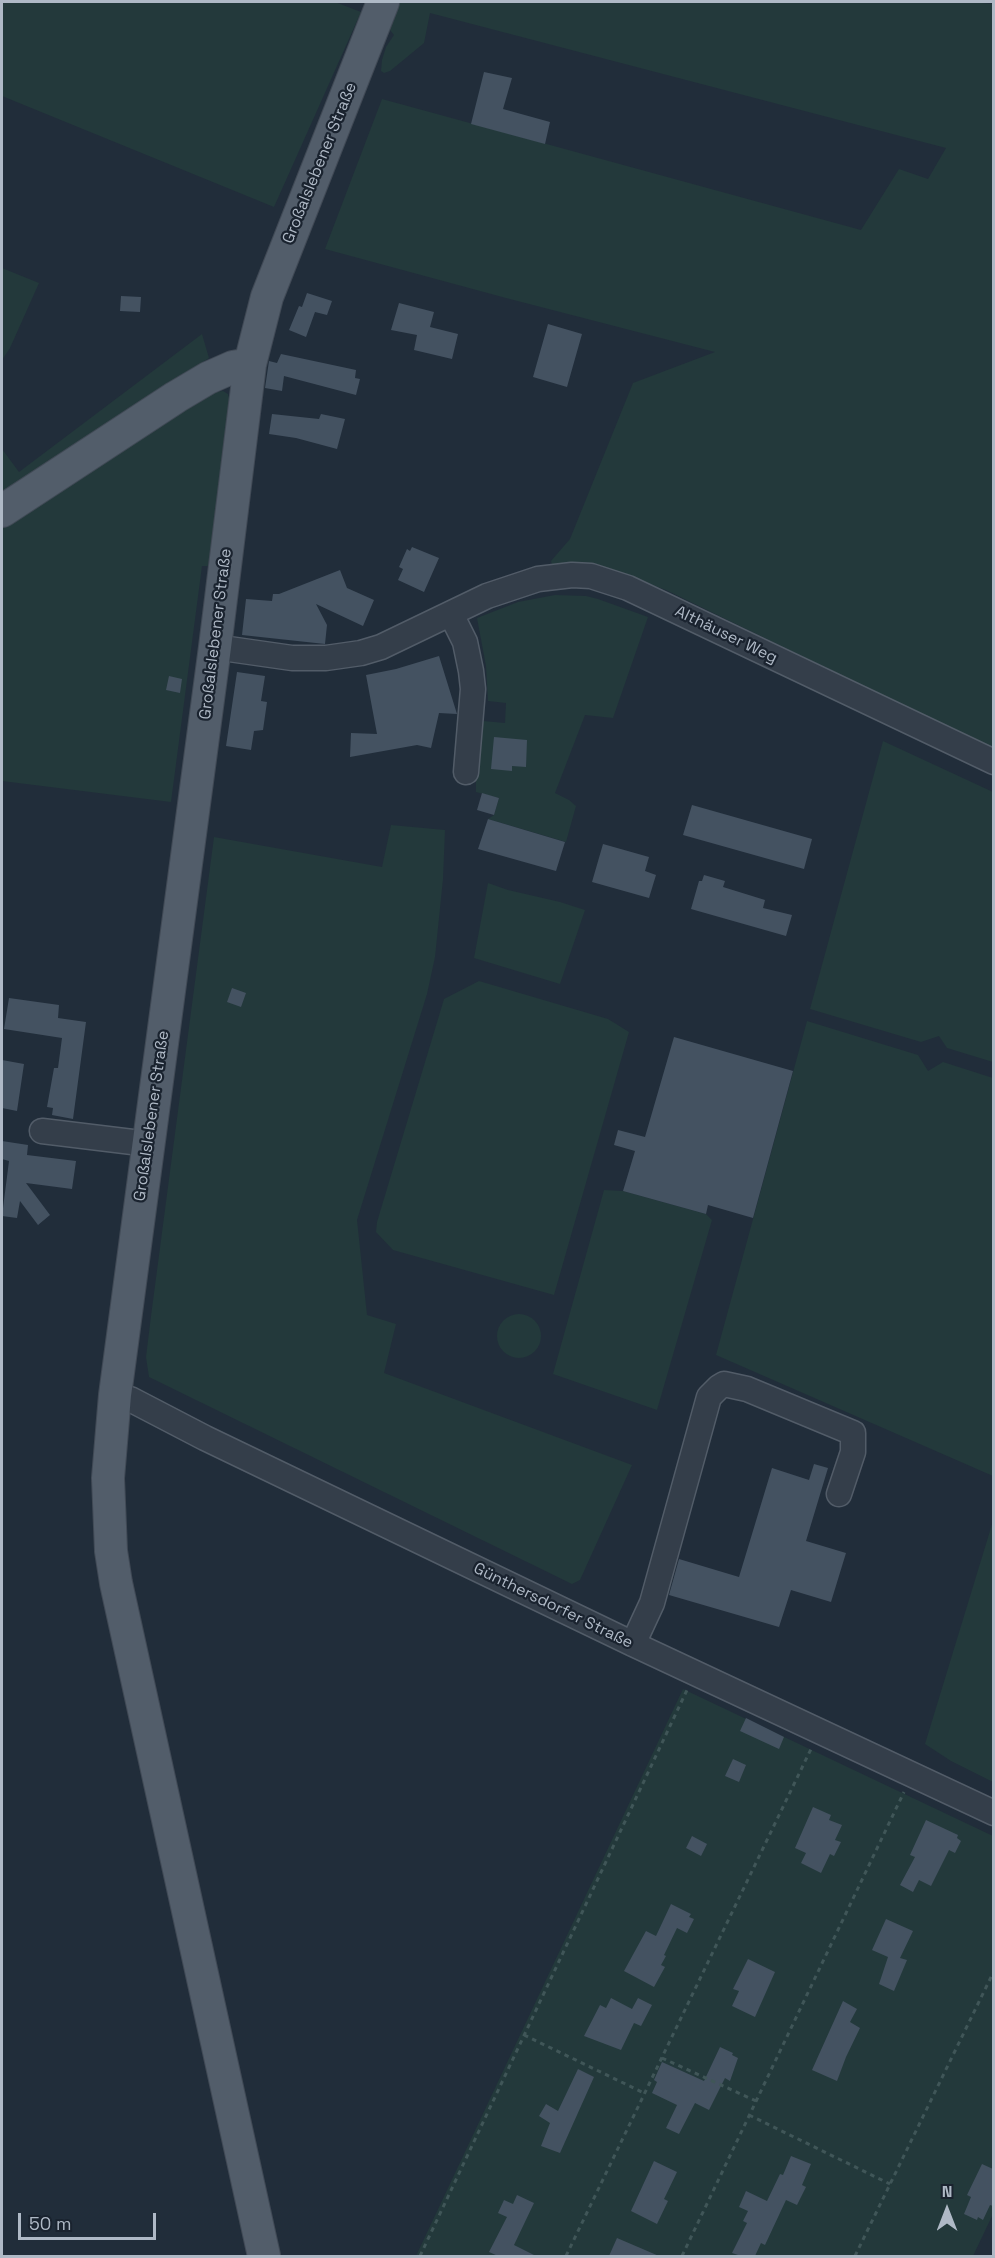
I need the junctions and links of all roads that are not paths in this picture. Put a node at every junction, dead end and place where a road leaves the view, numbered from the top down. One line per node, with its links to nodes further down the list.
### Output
1 (383, 2): 2 (main road, Großalslebener Straße)
2 (250, 364): 3 (main road); 5 (main road, Großalslebener Straße)
3 (2, 511)
4 (451, 614): 5 (street, Althäuser Weg); 6 (street, Althäuser Weg); 7 (street)
5 (215, 647): 9 (main road, Großalslebener Straße)
6 (993, 762)
7 (466, 772)
8 (42, 1131): 9 (street)
9 (148, 1144): 10 (main road, Großalslebener Straße)
10 (115, 1395): 12 (street, Günthersdorfer Straße); 14 (main road, Großalslebener Straße)
11 (839, 1494): 12 (street)
12 (633, 1644): 13 (street, Günthersdorfer Straße)
13 (993, 1813)
14 (264, 2256)

